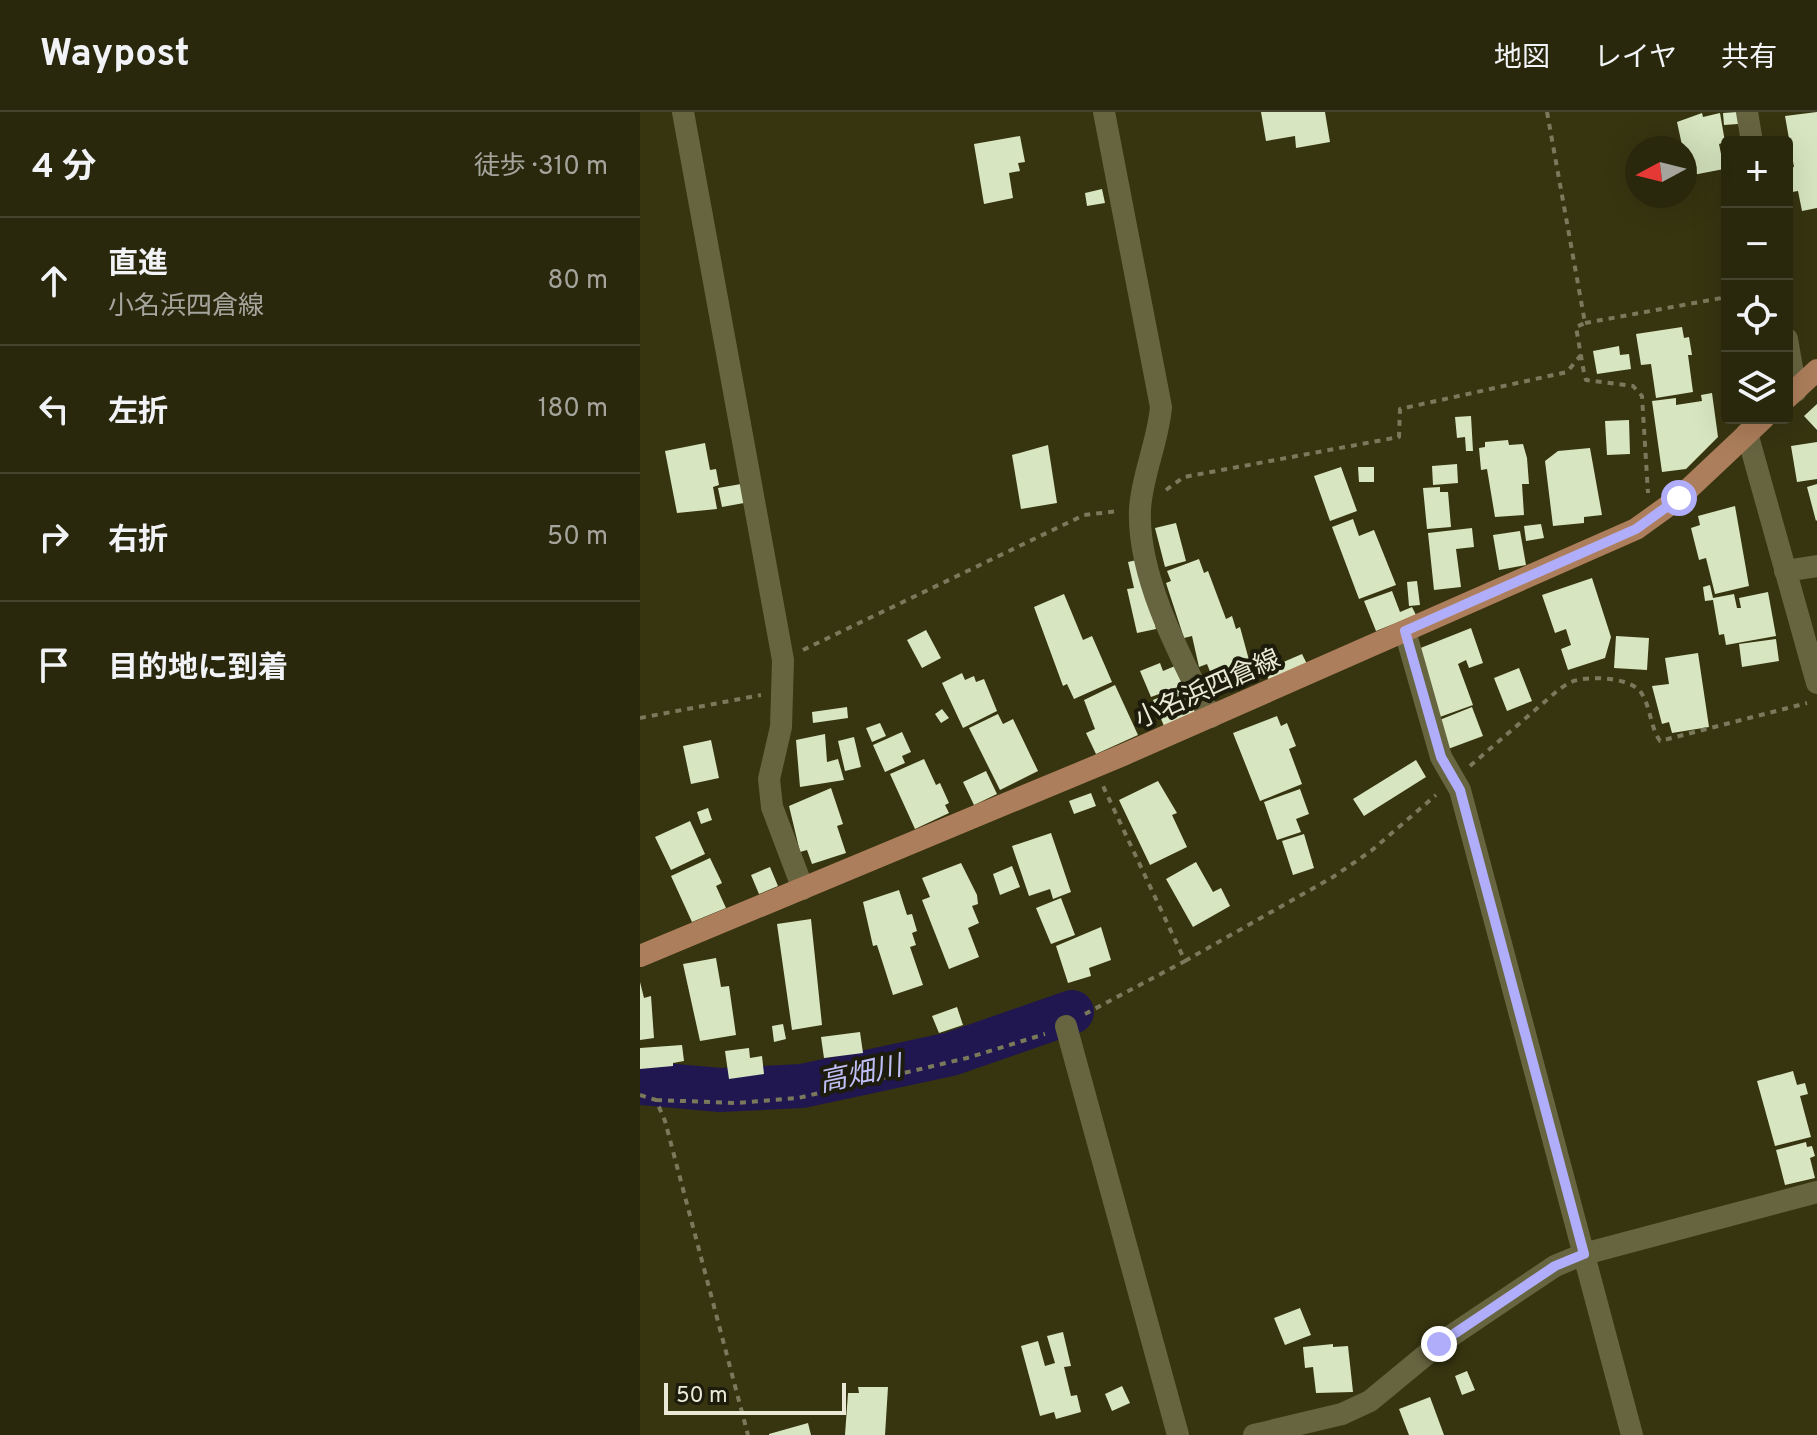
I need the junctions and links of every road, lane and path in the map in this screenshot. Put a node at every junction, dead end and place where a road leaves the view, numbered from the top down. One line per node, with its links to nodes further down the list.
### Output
1 (683, 112): 18 (street)
2 (1104, 112): 13 (street)
3 (1547, 112): 7 (path)
4 (1747, 112): 5 (street)
5 (1751, 136)
6 (1721, 298): 7 (path)
7 (1585, 323): 8 (path)
8 (1581, 355): 13 (path); 14 (path)
9 (1817, 370): 10 (main road)
10 (1793, 392)
11 (1757, 424): 12 (main road, 小名浜四倉線)
12 (1747, 433): 14 (main road, 小名浜四倉線); 16 (street)
13 (1140, 508): 18 (path); 22 (street)
14 (1649, 520): 17 (main road, 小名浜四倉線)
15 (1817, 566): 16 (street)
16 (1785, 571): 19 (street)
17 (1405, 631): 22 (main road, 小名浜四倉線); 25 (street)
18 (783, 660): 20 (street)
19 (1817, 683)
20 (783, 691): 23 (path); 26 (street)
21 (1817, 700): 25 (path)
22 (1211, 717): 24 (main road, 小名浜四倉線)
23 (640, 718)
24 (1093, 766): 26 (main road, 小名浜四倉線); 28 (path)
25 (1453, 781): 28 (path); 33 (street)
26 (803, 889): 27 (main road, 小名浜四倉線)
27 (640, 956)
28 (1185, 961): 29 (path)
29 (1066, 1026): 31 (path); 35 (street)
30 (640, 1095): 31 (path)
31 (656, 1100): 34 (path)
32 (1817, 1192): 33 (street)
33 (1584, 1254): 36 (street); 37 (street)
34 (748, 1435)
35 (1178, 1435)
36 (1254, 1435)
37 (1632, 1435)

